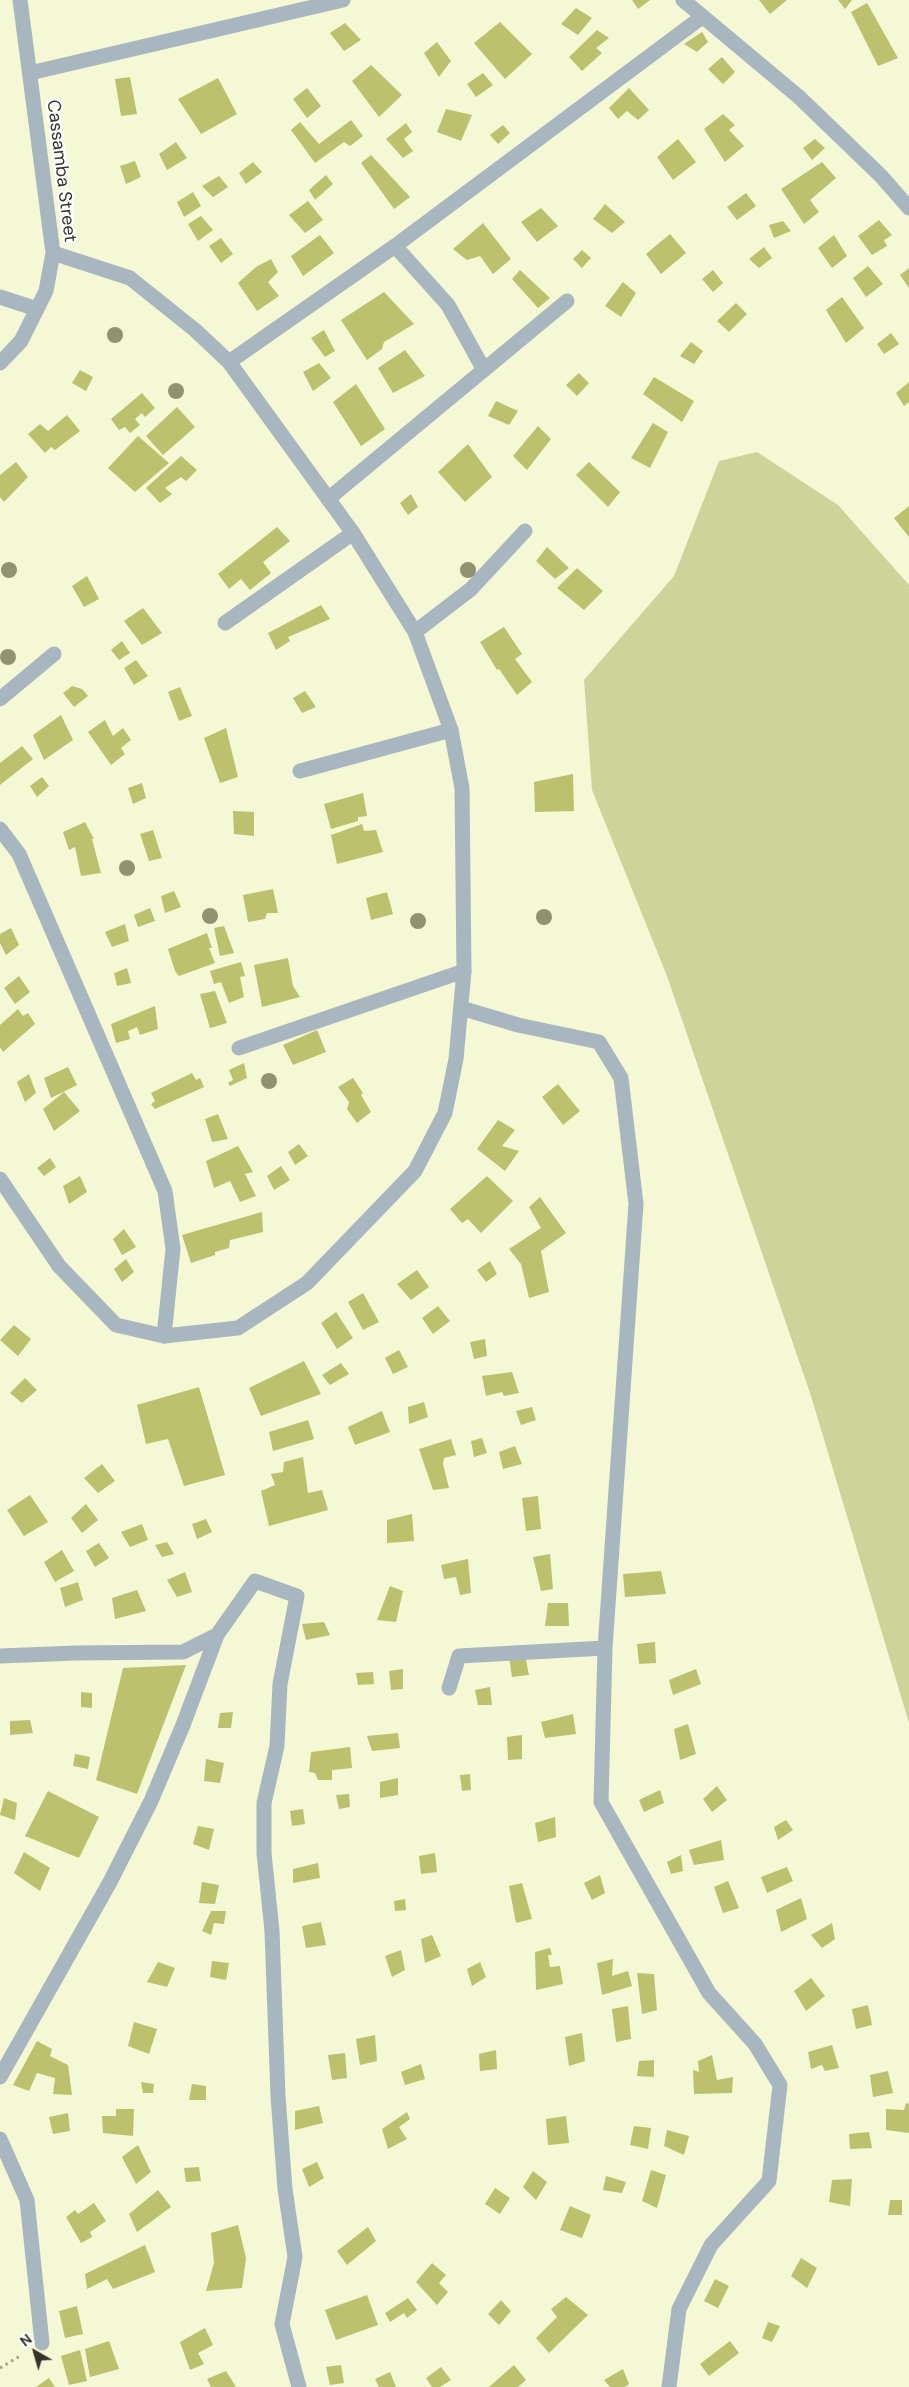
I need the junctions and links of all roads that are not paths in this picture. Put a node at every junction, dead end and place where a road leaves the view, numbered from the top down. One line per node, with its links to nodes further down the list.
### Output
1 (20, 0): 5 (street, Cassamba Street)
2 (343, 0): 5 (street)
3 (683, 0): 4 (street)
4 (702, 17): 6 (street); 7 (street)
5 (30, 73): 8 (street, Cassamba Street)
6 (909, 208)
7 (395, 246): 12 (street); 14 (street)
8 (53, 253): 11 (street, Cassamba Street); 12 (street)
9 (0, 297): 11 (street)
10 (567, 301): 14 (street)
11 (37, 309): 13 (street, Cassamba Street)
12 (228, 362): 15 (street)
13 (0, 363)
14 (484, 370): 15 (street)
15 (328, 498): 17 (street)
16 (525, 531): 19 (street)
17 (353, 533): 18 (street); 19 (street)
18 (225, 623)
19 (415, 632): 22 (street)
20 (54, 654): 21 (street)
21 (0, 699)
22 (451, 730): 23 (street); 25 (street)
23 (300, 771)
24 (0, 828): 29 (street)
25 (464, 971): 26 (street); 27 (street)
26 (461, 1008): 29 (street); 31 (street)
27 (239, 1048)
28 (0, 1178): 29 (street)
29 (164, 1336)
30 (217, 1635): 32 (street); 34 (street); 37 (street)
31 (605, 1648): 33 (street); 38 (street)
32 (0, 1656)
33 (449, 1688)
34 (0, 2077)
35 (0, 2139): 36 (street)
36 (42, 2343)
37 (299, 2387)
38 (669, 2387)

